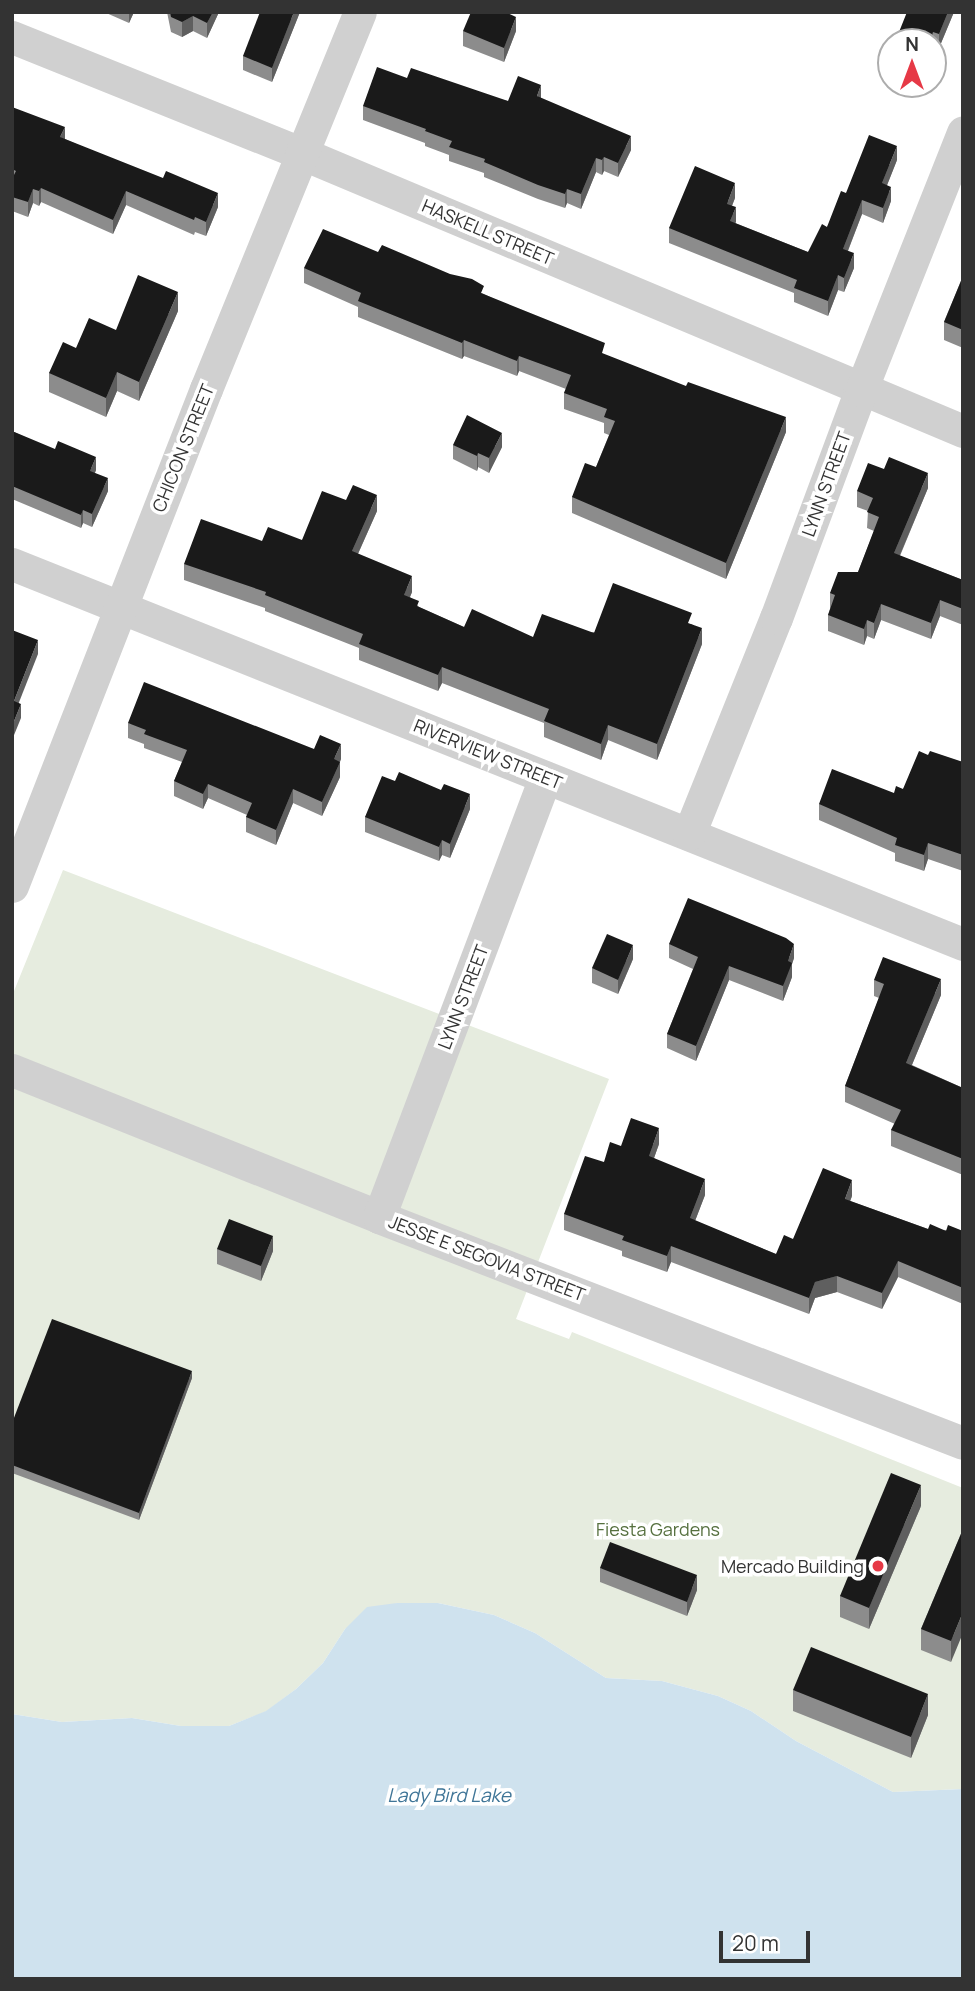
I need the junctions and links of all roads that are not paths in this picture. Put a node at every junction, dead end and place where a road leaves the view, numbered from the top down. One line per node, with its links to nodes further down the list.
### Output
1 (360, 12): 4 (street, CHICON STREET)
2 (12, 37): 4 (street, HASKELL STREET)
3 (963, 133): 5 (street, LYNN STREET)
4 (301, 153): 5 (street, HASKELL STREET); 8 (street, CHICON STREET)
5 (861, 390): 6 (street, HASKELL STREET); 10 (street, LYNN STREET)
6 (963, 431)
7 (12, 564): 8 (street, RIVERVIEW STREET)
8 (120, 608): 9 (street, RIVERVIEW STREET); 11 (street, CHICON STREET)
9 (545, 777): 10 (street, RIVERVIEW STREET); 14 (street, LYNN STREET)
10 (689, 834): 12 (street, RIVERVIEW STREET)
11 (12, 886)
12 (963, 944)
13 (12, 1070): 14 (street, JESSE E SEGOVIA STREET)
14 (379, 1217): 15 (street, JESSE E SEGOVIA STREET)
15 (963, 1443)

